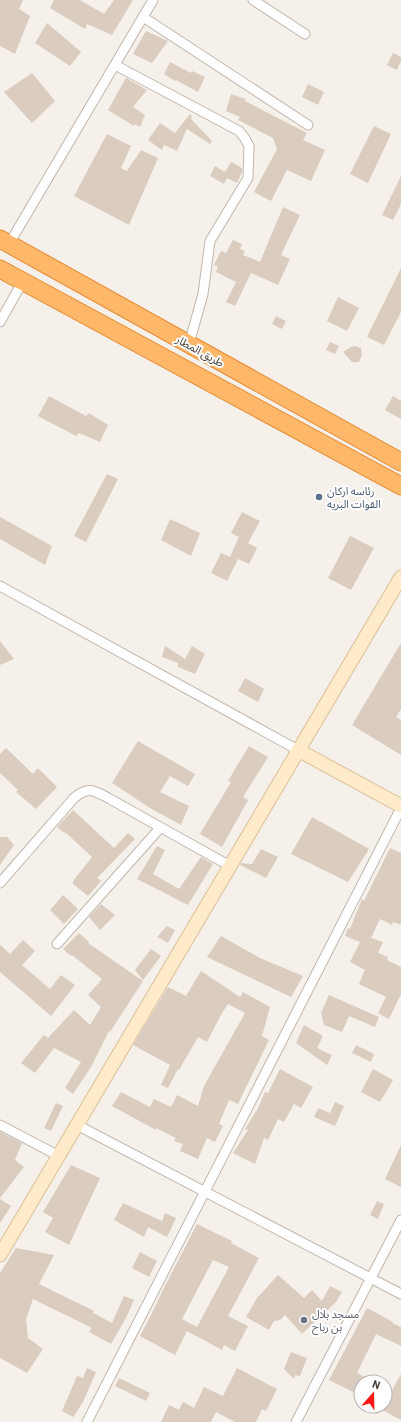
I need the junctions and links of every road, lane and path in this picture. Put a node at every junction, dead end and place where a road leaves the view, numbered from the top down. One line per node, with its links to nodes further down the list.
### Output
1 (153, 0): 3 (street)
2 (253, 0): 4 (street)
3 (143, 17): 5 (street); 6 (street)
4 (305, 34)
5 (115, 65): 7 (street); 11 (street)
6 (308, 125)
7 (5, 242): 11 (highway, طريق المطار)
8 (0, 269): 9 (highway, طريق المطار)
9 (23, 280): 10 (street); 13 (highway, طريق المطار)
10 (0, 322)
11 (189, 344): 12 (highway, طريق المطار)
12 (401, 462)
13 (401, 486)
14 (401, 577): 16 (street)
15 (0, 586): 16 (street)
16 (298, 750): 17 (street); 19 (street)
17 (401, 807): 25 (street)
18 (160, 828): 19 (street); 20 (street); 21 (street)
19 (230, 866): 23 (street)
20 (0, 883)
21 (57, 944)
22 (0, 1125): 24 (street)
23 (77, 1125): 24 (street); 25 (street)
24 (59, 1156): 27 (street)
25 (206, 1191): 28 (street); 30 (street)
26 (401, 1220): 28 (street)
27 (0, 1255)
28 (371, 1278): 29 (street); 31 (street)
29 (401, 1294)
30 (87, 1422)
31 (296, 1422)

